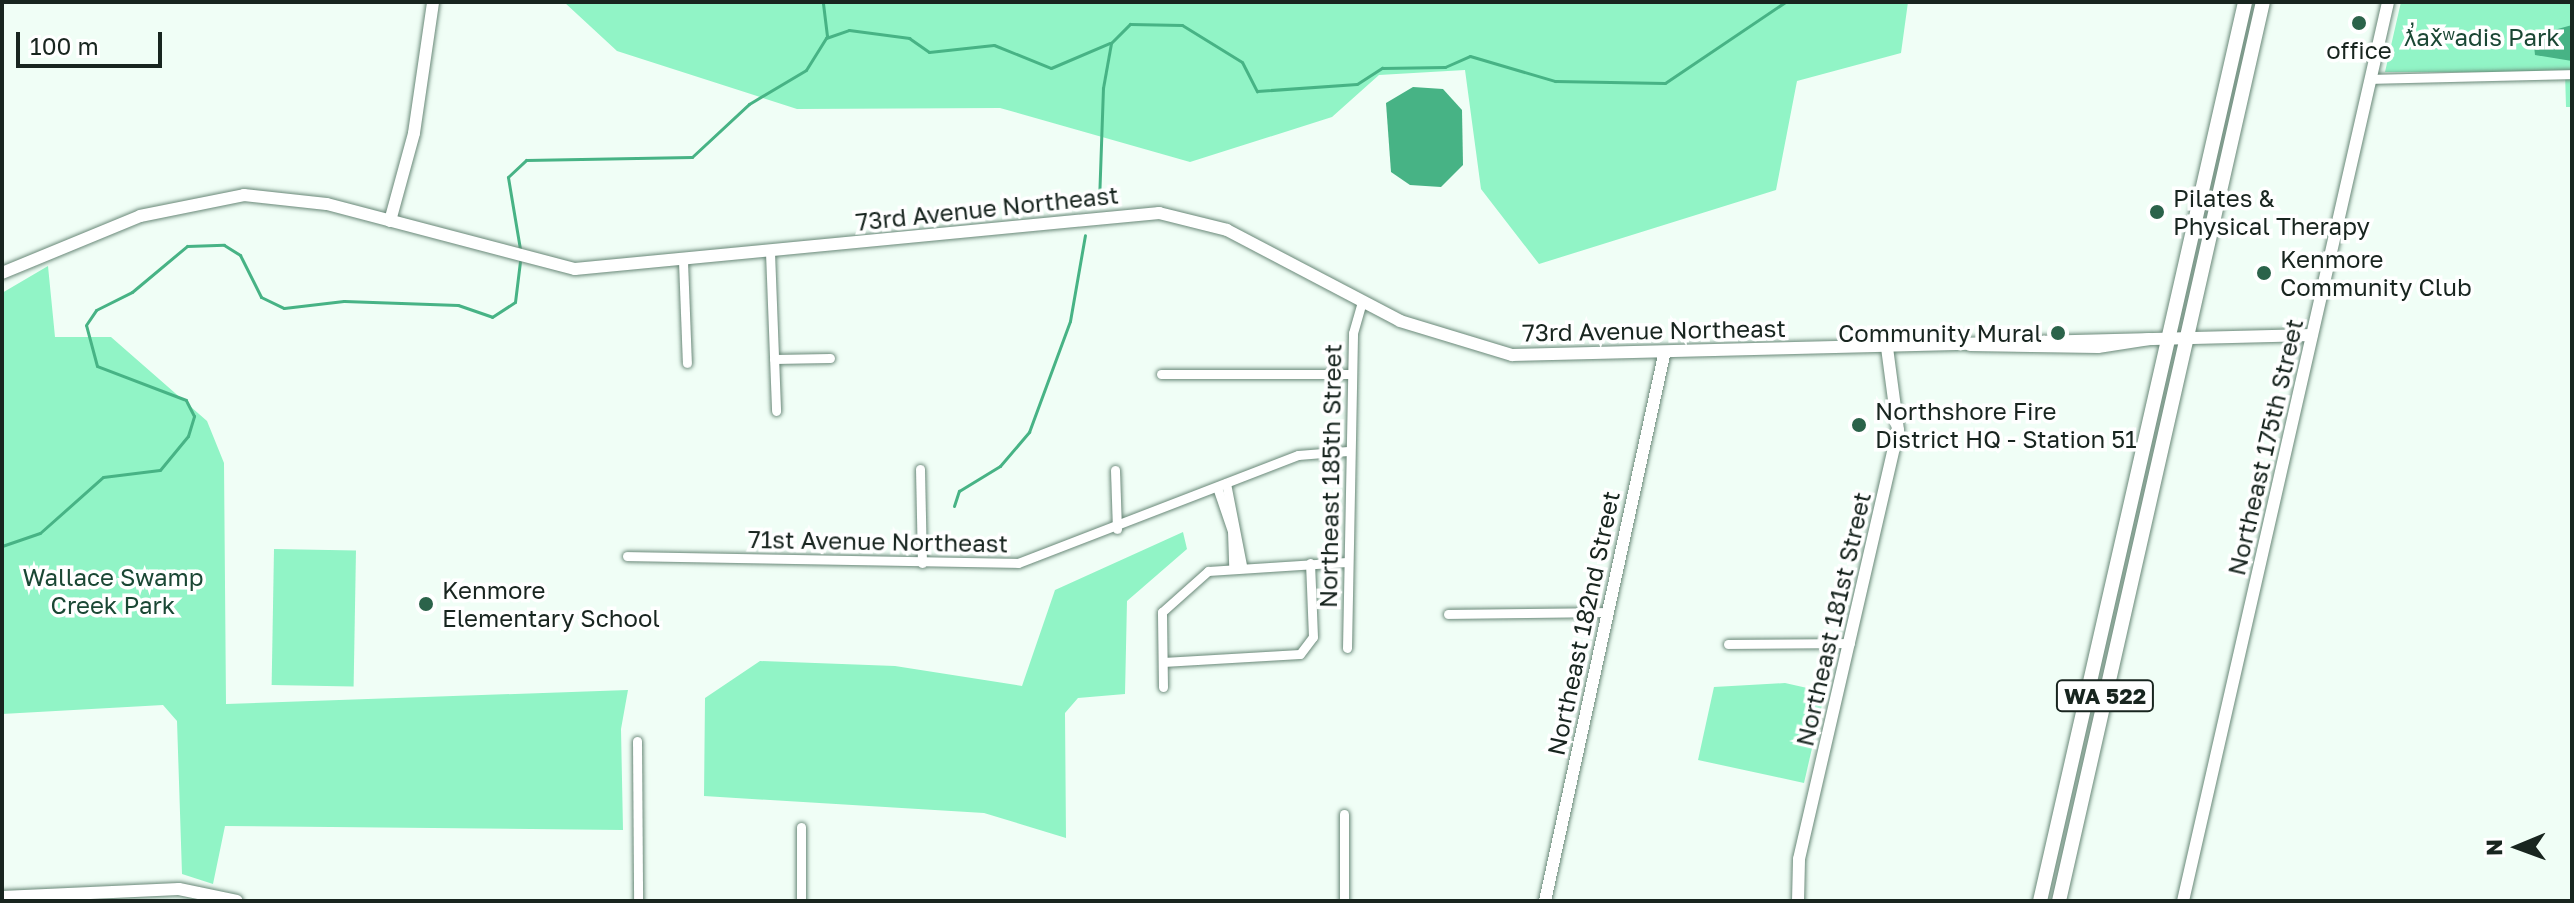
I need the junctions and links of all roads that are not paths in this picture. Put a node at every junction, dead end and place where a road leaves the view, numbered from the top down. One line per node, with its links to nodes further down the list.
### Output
1 (433, 2): 7 (street)
2 (2245, 2): 14 (main road, WA 522)
3 (2263, 2): 13 (main road, WA 522)
4 (2388, 2): 6 (street, Northeast 175th Street)
5 (2572, 74): 6 (street)
6 (2371, 79): 12 (street, Northeast 175th Street)
7 (390, 221): 9 (street, 73rd Avenue Northeast); 10 (street, 73rd Avenue Northeast)
8 (770, 252): 9 (street, 73rd Avenue Northeast); 11 (street, 73rd Avenue Northeast); 18 (street)
9 (683, 261): 19 (street)
10 (2, 273)
11 (1361, 305): 16 (street, 73rd Avenue Northeast); 21 (street, Northeast 185th Street)
12 (2312, 335): 13 (street, 73rd Avenue Northeast); 53 (street, Northeast 175th Street)
13 (2187, 338): 14 (street, 73rd Avenue Northeast); 52 (main road, WA 522)
14 (2168, 339): 15 (street, 73rd Avenue Northeast); 51 (main road, WA 522)
15 (1887, 348): 16 (street, 73rd Avenue Northeast); 35 (street, Northeast 181st Street)
16 (1664, 355): 33 (street, Northeast 182nd Street)
17 (830, 358): 18 (street)
18 (774, 359): 22 (street)
19 (687, 363)
20 (1161, 374): 21 (street)
21 (1352, 374): 23 (street, Northeast 185th Street)
22 (776, 411)
23 (1348, 451): 26 (street, 71st Avenue Northeast); 29 (street, Northeast 185th Street)
24 (920, 469): 30 (street)
25 (1115, 470): 27 (street)
26 (1222, 485): 27 (street, 71st Avenue Northeast); 32 (street)
27 (1117, 529): 30 (street, 71st Avenue Northeast)
28 (627, 556): 30 (street, 71st Avenue Northeast)
29 (1347, 562): 31 (street); 37 (street, Northeast 185th Street)
30 (922, 563)
31 (1310, 563): 32 (street); 38 (street)
32 (1237, 565): 38 (street)
33 (1607, 612): 34 (street); 49 (street, Northeast 182nd Street)
34 (1448, 614)
35 (1850, 643): 36 (street); 50 (street, Northeast 181st Street)
36 (1728, 644)
37 (1347, 648)
38 (1163, 662): 39 (street)
39 (1163, 687)
40 (637, 741): 46 (street)
41 (1344, 814): 48 (street)
42 (801, 827): 47 (street)
43 (178, 895): 44 (street); 45 (street)
44 (2, 897)
45 (237, 901)
46 (638, 901)
47 (801, 901)
48 (1344, 901)
49 (1545, 901)
50 (1798, 901)
51 (2040, 901)
52 (2059, 901)
53 (2183, 901)

